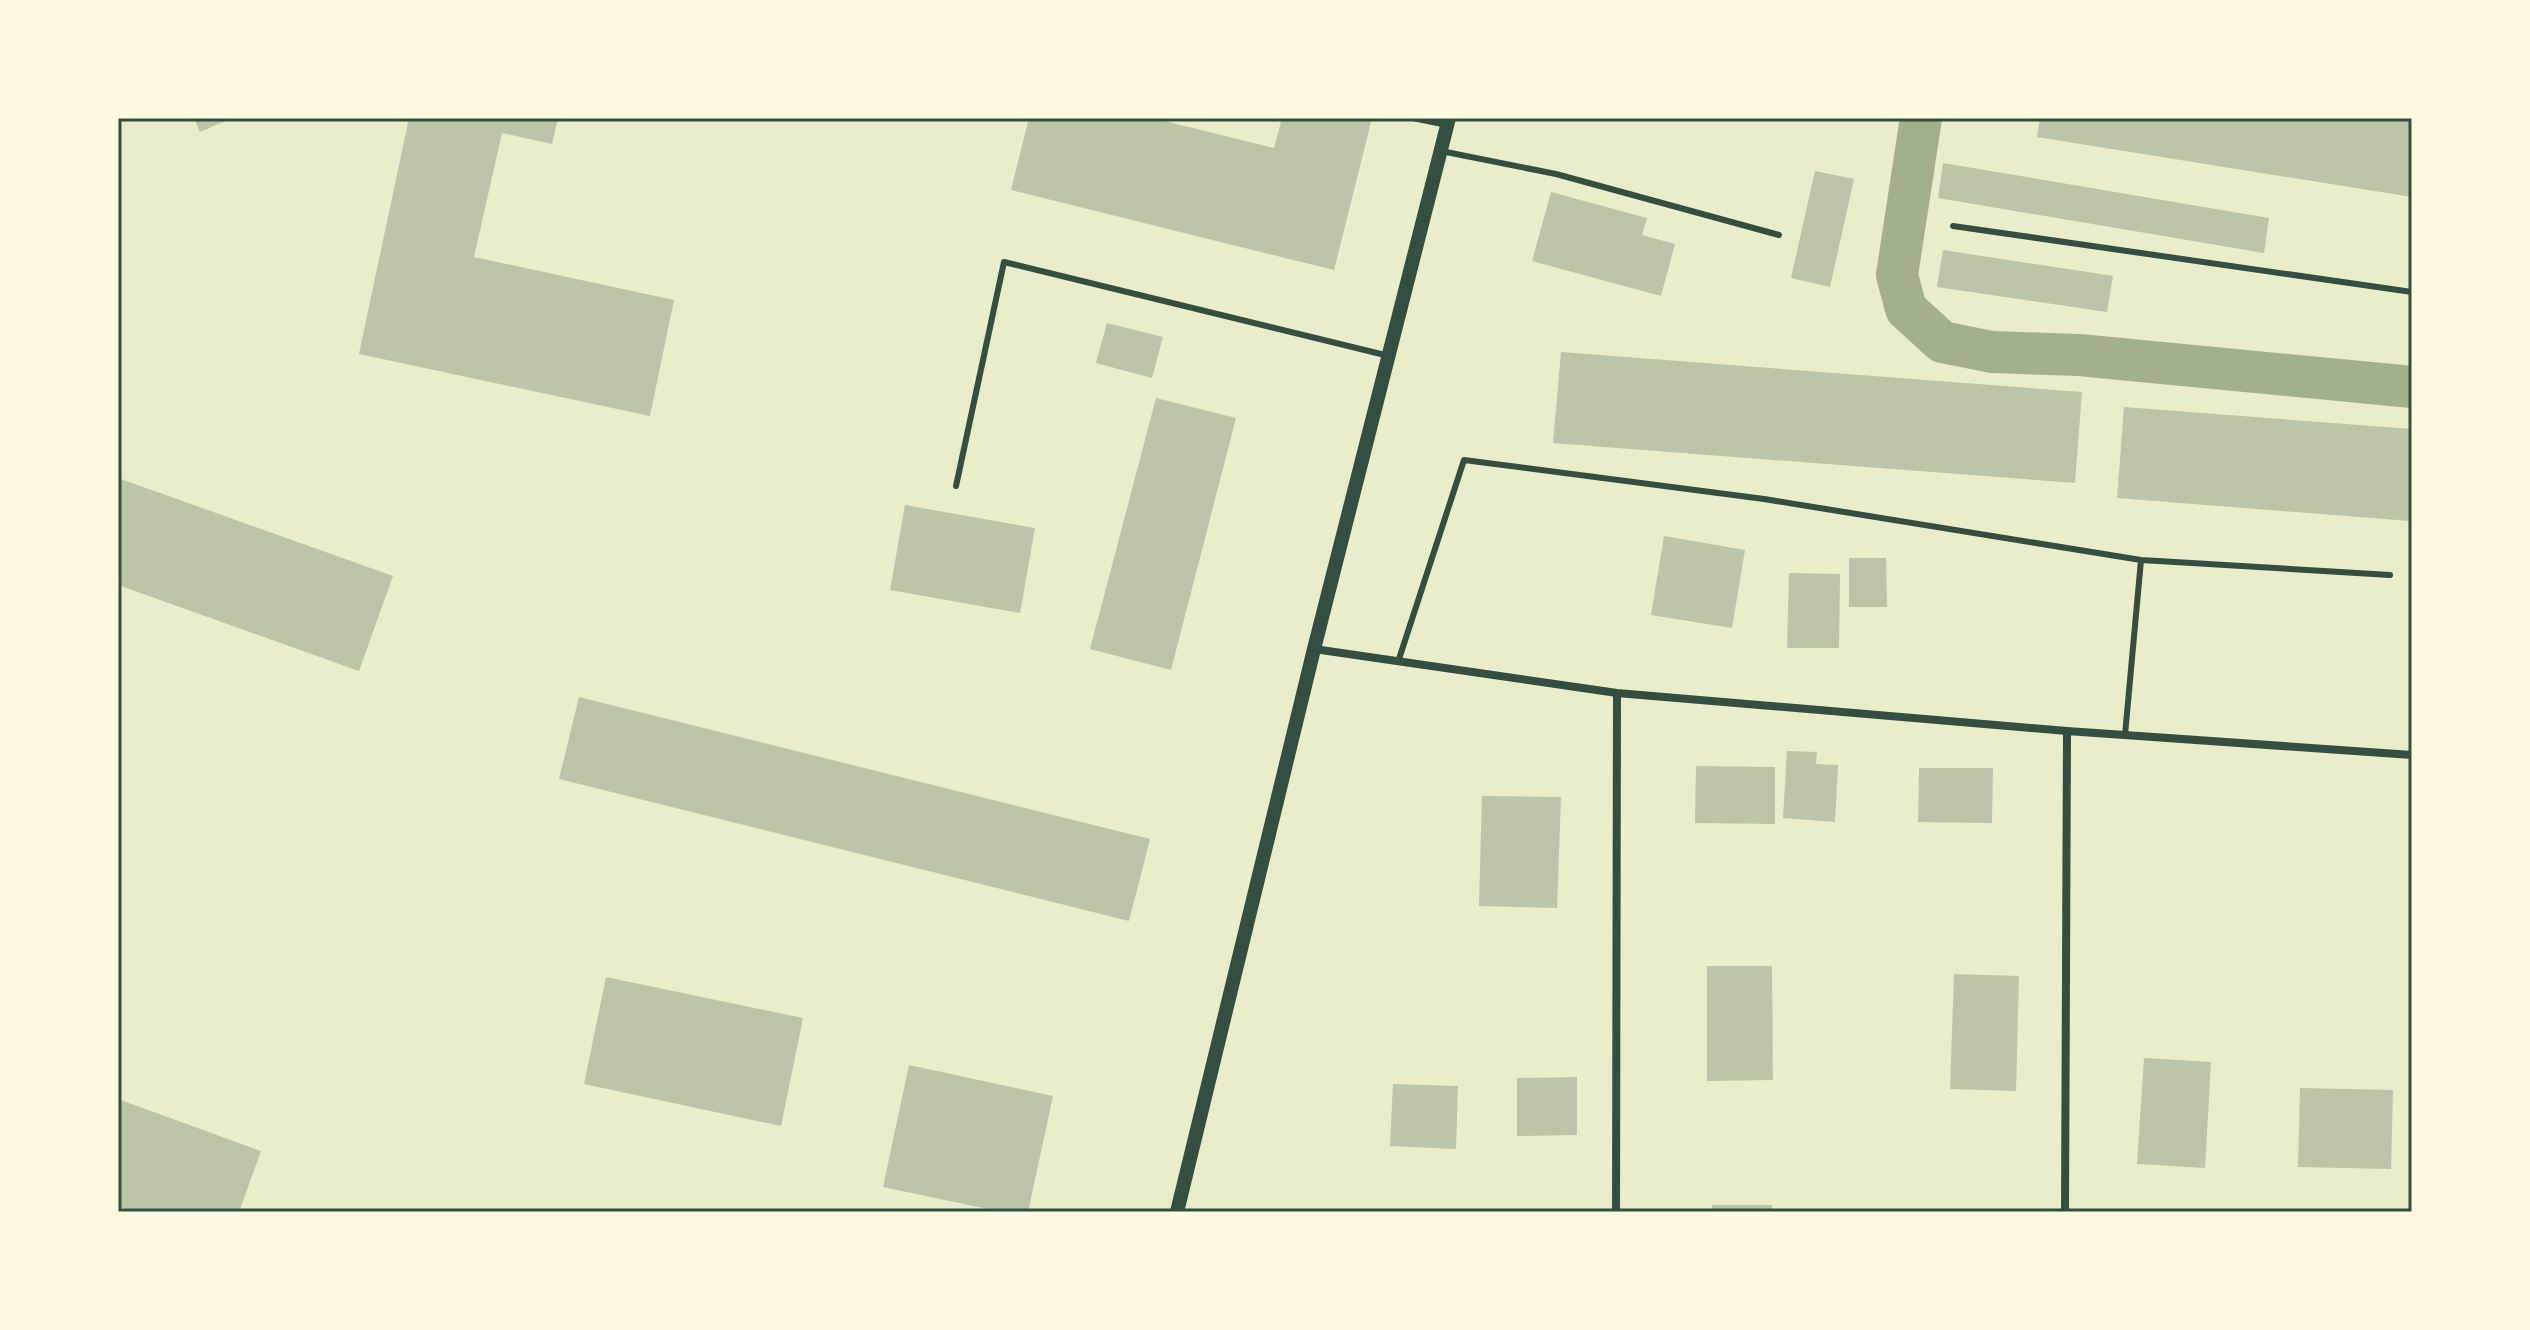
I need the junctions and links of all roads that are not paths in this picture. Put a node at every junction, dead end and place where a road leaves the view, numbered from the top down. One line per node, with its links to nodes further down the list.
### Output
1 (1413, 118): 2 (lane)
2 (1448, 122): 3 (street)
3 (1441, 151): 5 (lane); 7 (street)
4 (1953, 226): 6 (lane)
5 (1779, 235)
6 (2412, 292)
7 (1389, 356): 8 (lane); 11 (street)
8 (956, 486)
9 (2141, 560): 10 (lane); 12 (lane); 15 (lane)
10 (2390, 575)
11 (1314, 649): 12 (street); 17 (street)
12 (1398, 662): 13 (street)
13 (1617, 693): 14 (street); 18 (street)
14 (2067, 731): 15 (street); 19 (street)
15 (2125, 735): 16 (street)
16 (2412, 755)
17 (1177, 1212)
18 (1616, 1212)
19 (2065, 1212)

